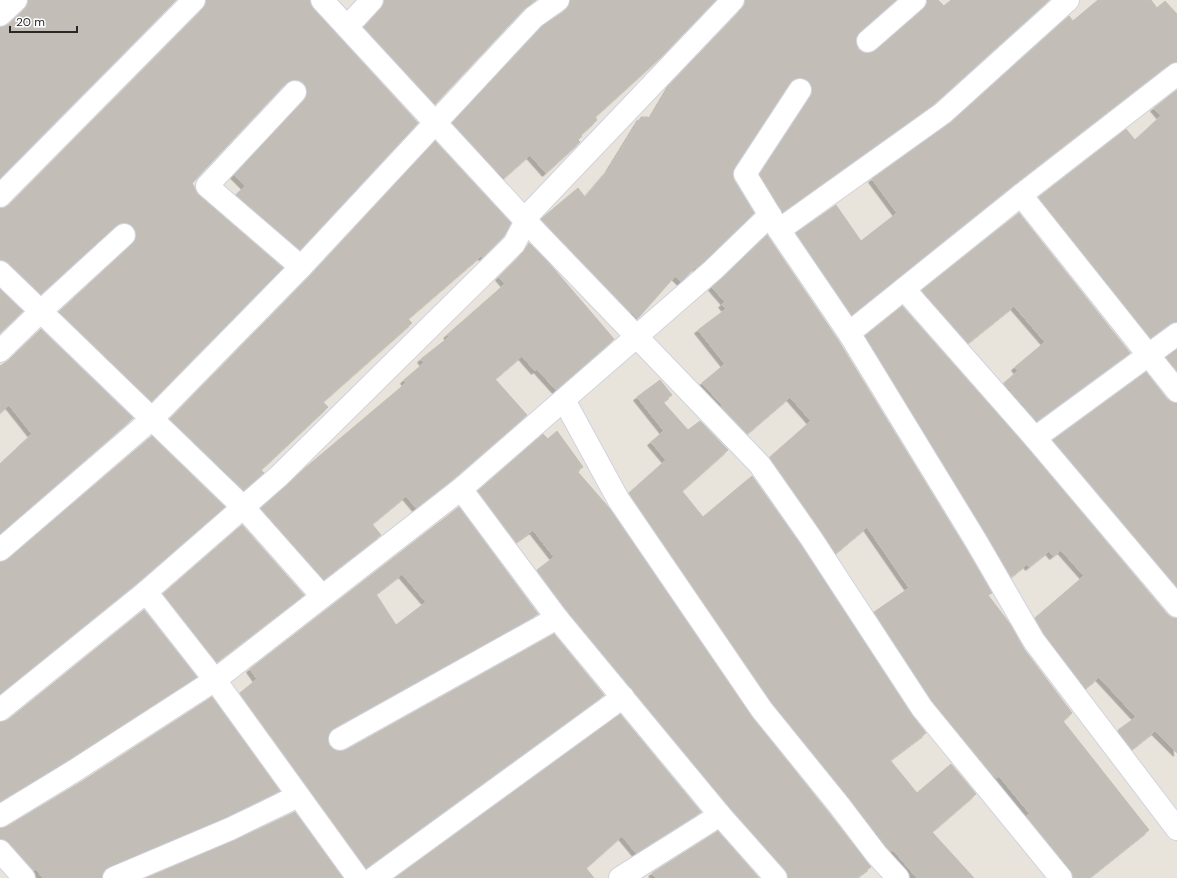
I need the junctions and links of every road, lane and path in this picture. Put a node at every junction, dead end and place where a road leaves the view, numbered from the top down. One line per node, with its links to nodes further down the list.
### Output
1 (16, 0): 9 (street)
2 (194, 0): 17 (street)
3 (322, 0): 10 (street)
4 (372, 0): 10 (street)
5 (558, 0): 15 (street)
6 (733, 0): 18 (street)
7 (915, 0): 11 (street)
8 (1068, 0): 19 (street)
9 (0, 15)
10 (347, 27): 15 (street)
11 (868, 41)
12 (1177, 74): 16 (street)
13 (800, 90): 19 (street)
14 (295, 92): 21 (street)
15 (435, 123): 18 (street); 21 (street)
16 (1021, 195): 23 (street); 29 (street)
17 (0, 196)
18 (526, 221): 27 (street); 35 (street)
19 (774, 222): 25 (street); 27 (street)
20 (124, 235): 24 (street)
21 (301, 267): 32 (street)
22 (0, 272): 24 (street)
23 (904, 289): 25 (street); 33 (street)
24 (41, 311): 28 (street); 32 (street)
25 (849, 333): 48 (street)
26 (1177, 334): 29 (street)
27 (636, 336): 31 (street); 57 (street)
28 (0, 351)
29 (1149, 355): 30 (street); 33 (street)
30 (1177, 391)
31 (564, 400): 34 (street); 56 (street)
32 (152, 419): 35 (street); 36 (street)
33 (1035, 438): 39 (street)
34 (461, 489): 38 (street); 40 (street)
35 (244, 508): 37 (street); 38 (street)
36 (0, 550)
37 (146, 592): 41 (street); 43 (street)
38 (322, 596): 41 (street)
39 (1177, 606)
40 (557, 618): 42 (street); 44 (street)
41 (215, 680): 45 (street); 47 (street)
42 (623, 697): 46 (street); 53 (street)
43 (0, 710)
44 (340, 739)
45 (298, 796): 51 (street); 52 (street)
46 (720, 815): 54 (street); 55 (street)
47 (0, 816)
48 (1177, 829)
49 (0, 850): 50 (street)
50 (24, 878)
51 (114, 878)
52 (358, 878)
53 (374, 878)
54 (620, 878)
55 (776, 878)
56 (898, 878)
57 (1061, 878)

